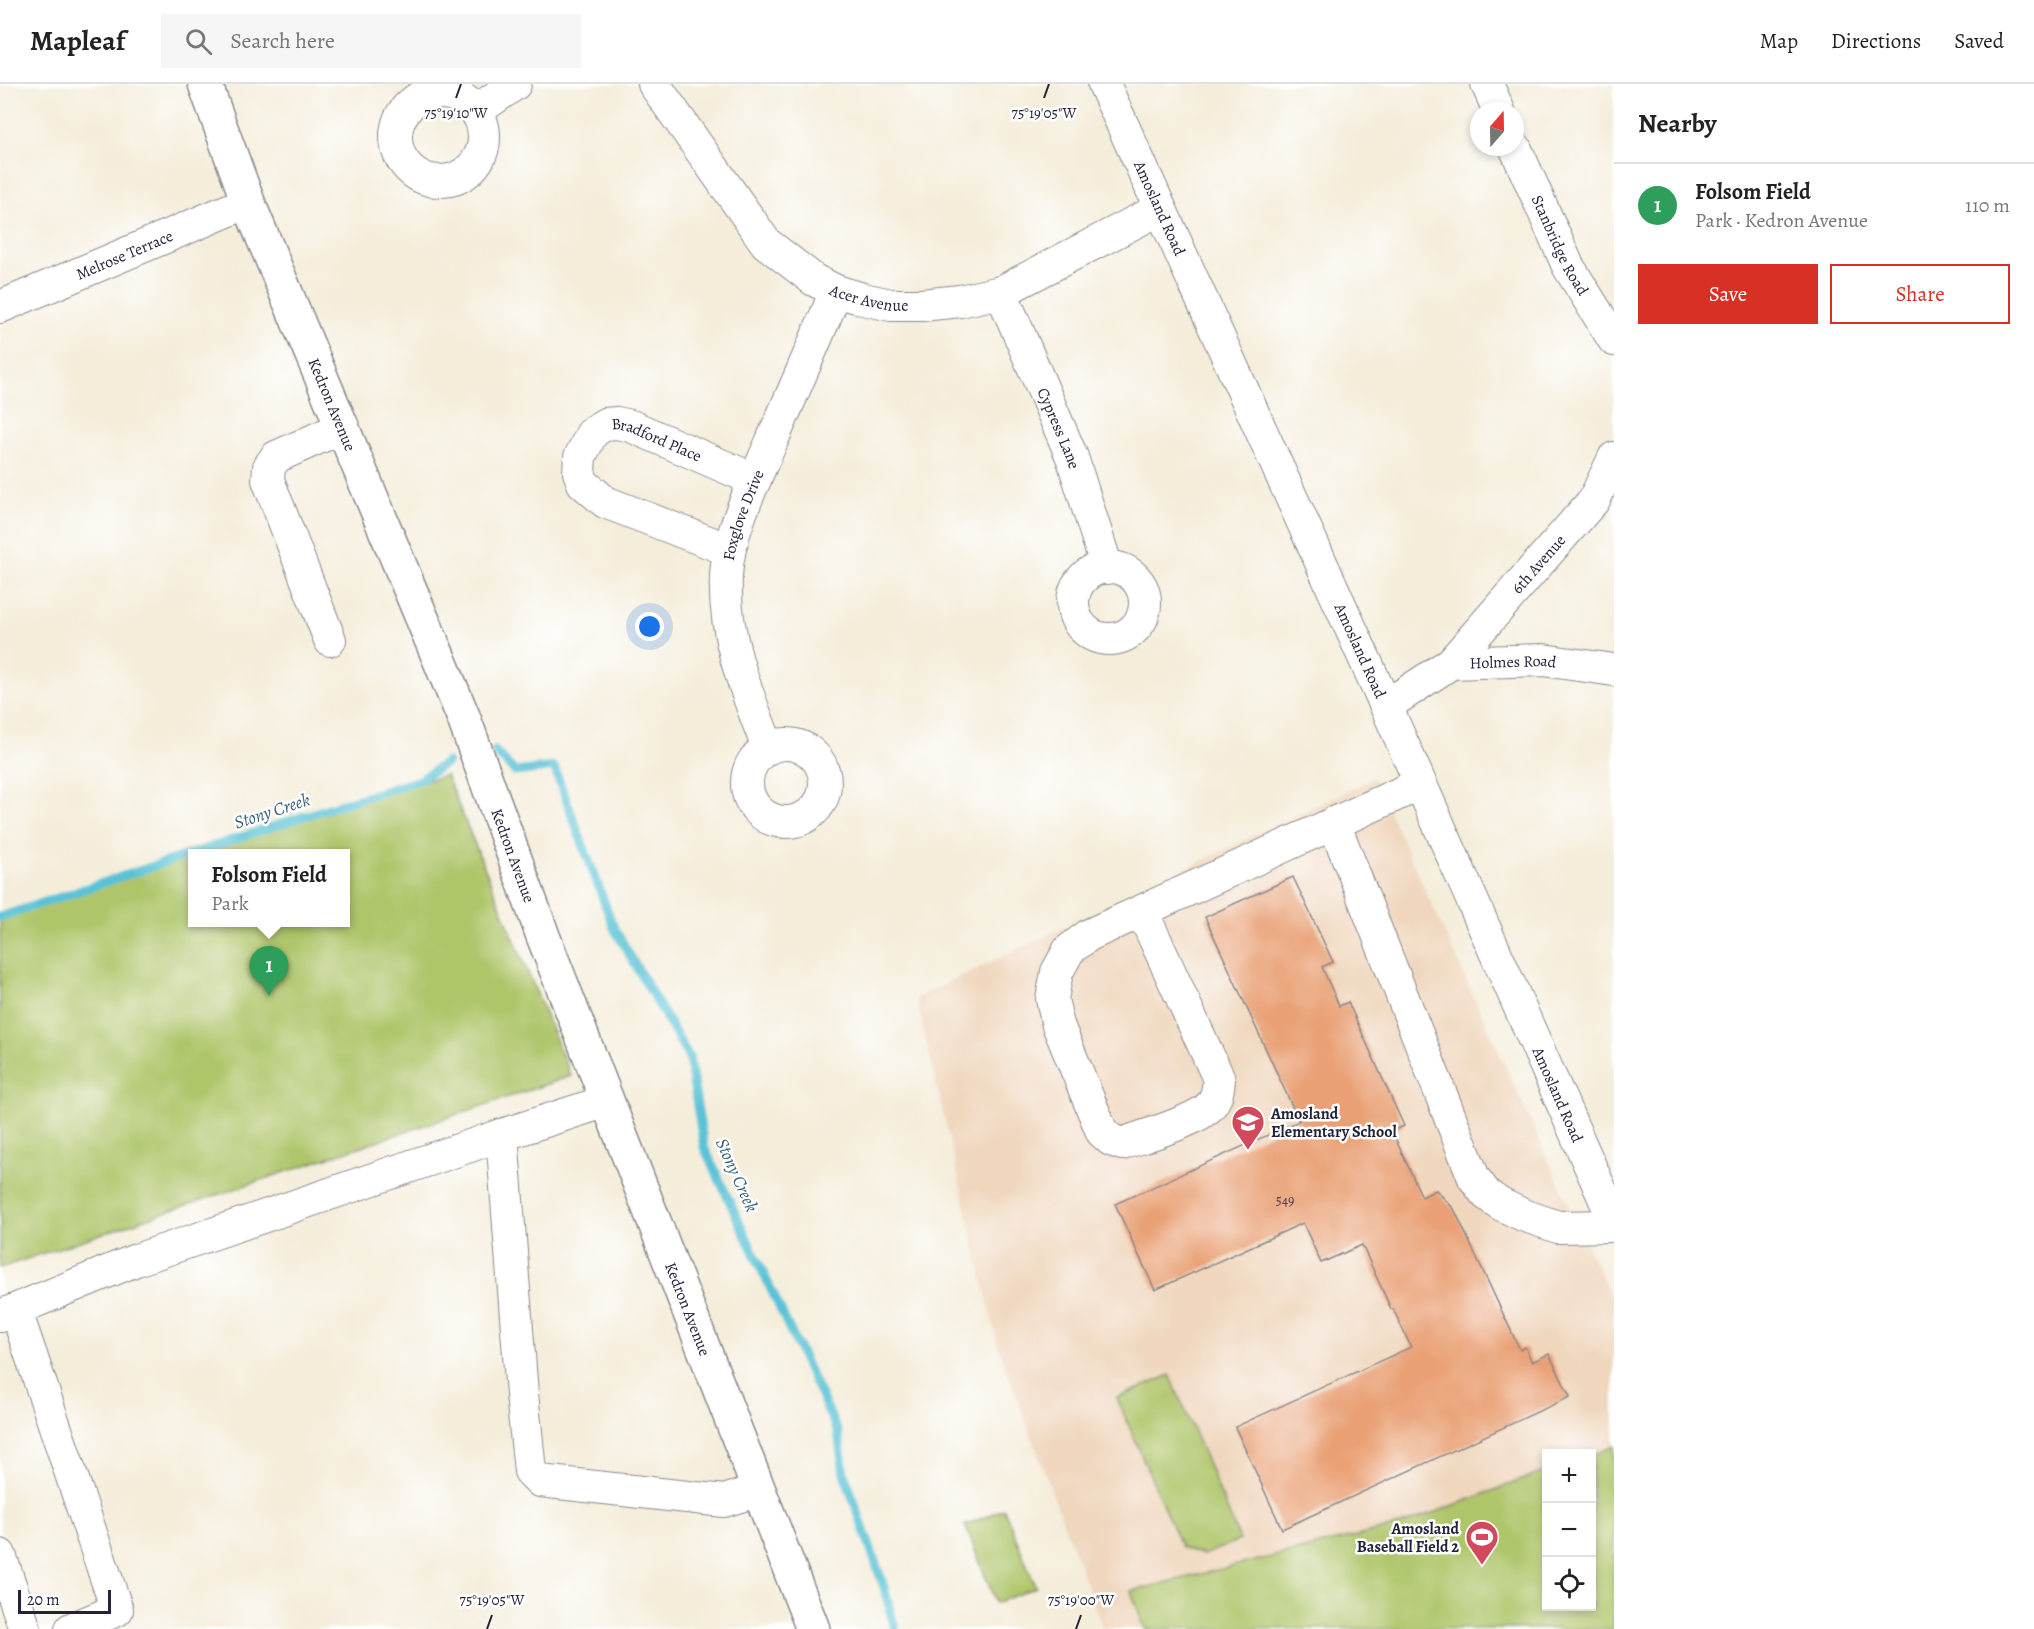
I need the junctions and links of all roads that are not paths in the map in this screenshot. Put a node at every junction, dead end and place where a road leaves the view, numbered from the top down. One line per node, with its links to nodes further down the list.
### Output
1 (205, 84): 9 (main road, Kedron Avenue)
2 (515, 84): 7 (street)
3 (654, 84): 11 (street, Acer Avenue)
4 (1104, 84): 10 (street, Amosland Road)
5 (1487, 84): 6 (street)
6 (1495, 102)
7 (476, 111)
8 (1519, 156): 14 (street, Stanbridge Road)
9 (248, 202): 13 (street, Melrose Terrace); 15 (main road, Kedron Avenue)
10 (1160, 209): 12 (street, Acer Avenue); 23 (street, Amosland Road)
11 (836, 291): 12 (street, Acer Avenue); 17 (street, Foxglove Drive)
12 (1001, 292): 19 (street, Cypress Lane)
13 (0, 307)
14 (1614, 340)
15 (343, 427): 20 (street); 28 (main road, Kedron Avenue)
16 (1614, 458): 21 (street, 6th Avenue)
17 (755, 480): 18 (street, Foxglove Drive); 18 (street, Bradford Place)
18 (729, 550): 24 (street, Foxglove Drive)
19 (1107, 568)
20 (330, 640)
21 (1451, 663): 22 (street, Holmes Road); 23 (street, Holmes Road)
22 (1614, 670)
23 (1386, 706): 25 (street, Amosland Road)
24 (768, 748)
25 (1420, 784): 26 (street); 30 (street, Amosland Road)
26 (1334, 823): 27 (street); 31 (street)
27 (1142, 911): 27 (street)
28 (607, 1101): 29 (street); 33 (main road, Kedron Avenue)
29 (502, 1135): 32 (street); 33 (street)
30 (1614, 1220)
31 (1614, 1227)
32 (8, 1313): 36 (street)
33 (759, 1490): 37 (main road, Kedron Avenue)
34 (0, 1555): 35 (street)
35 (26, 1629)
36 (71, 1629)
37 (813, 1629)

